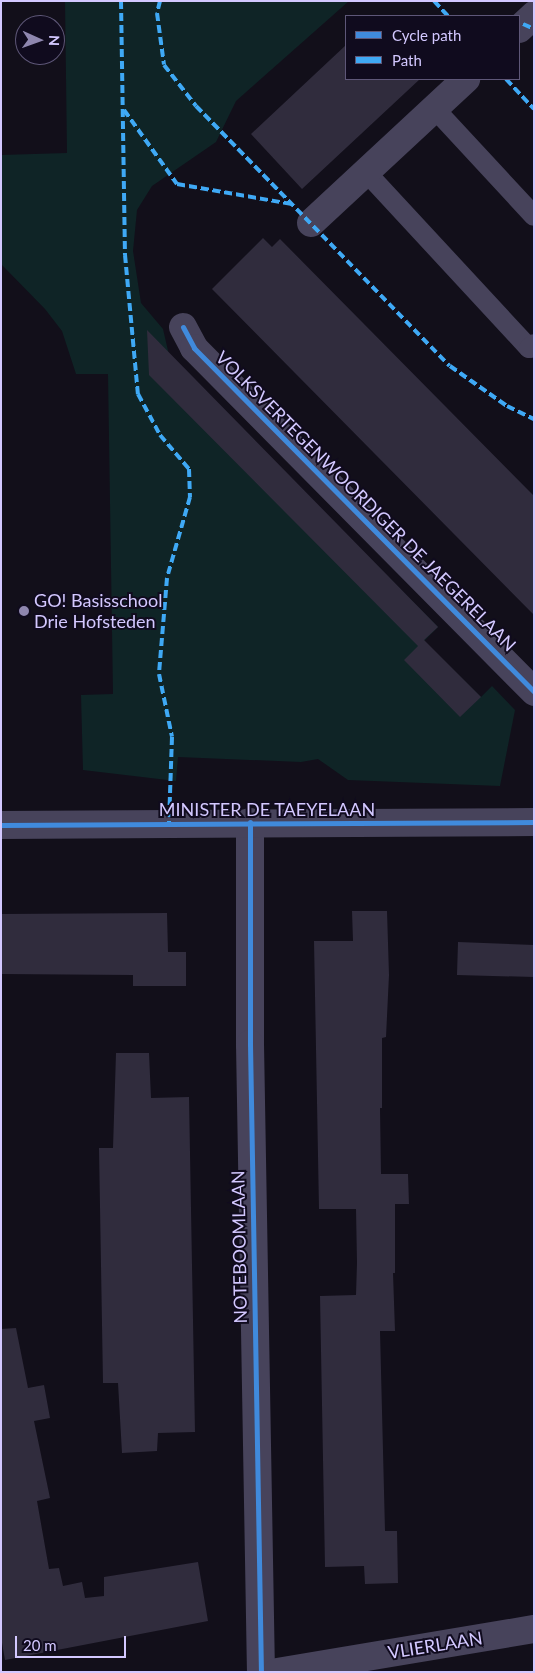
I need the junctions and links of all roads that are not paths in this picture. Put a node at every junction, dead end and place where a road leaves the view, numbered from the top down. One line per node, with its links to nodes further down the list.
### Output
1 (534, 15): 2 (street)
2 (520, 28)
3 (465, 80): 4 (street)
4 (434, 108): 5 (street); 6 (lane)
5 (366, 172): 7 (street); 9 (lane)
6 (534, 216)
7 (310, 223)
8 (182, 327): 10 (street, VOLKSVERTEGENWOORDIGER DE JAEGERELAAN)
9 (534, 344)
10 (534, 692)
11 (250, 822): 12 (street, MINISTER DE TAEYELAAN); 13 (street, MINISTER DE TAEYELAAN); 15 (street, NOTEBOOMLAAN)
12 (534, 822)
13 (1, 825)
14 (534, 1629): 16 (street, VLIERLAAN)
15 (261, 1672)
16 (277, 1672)

